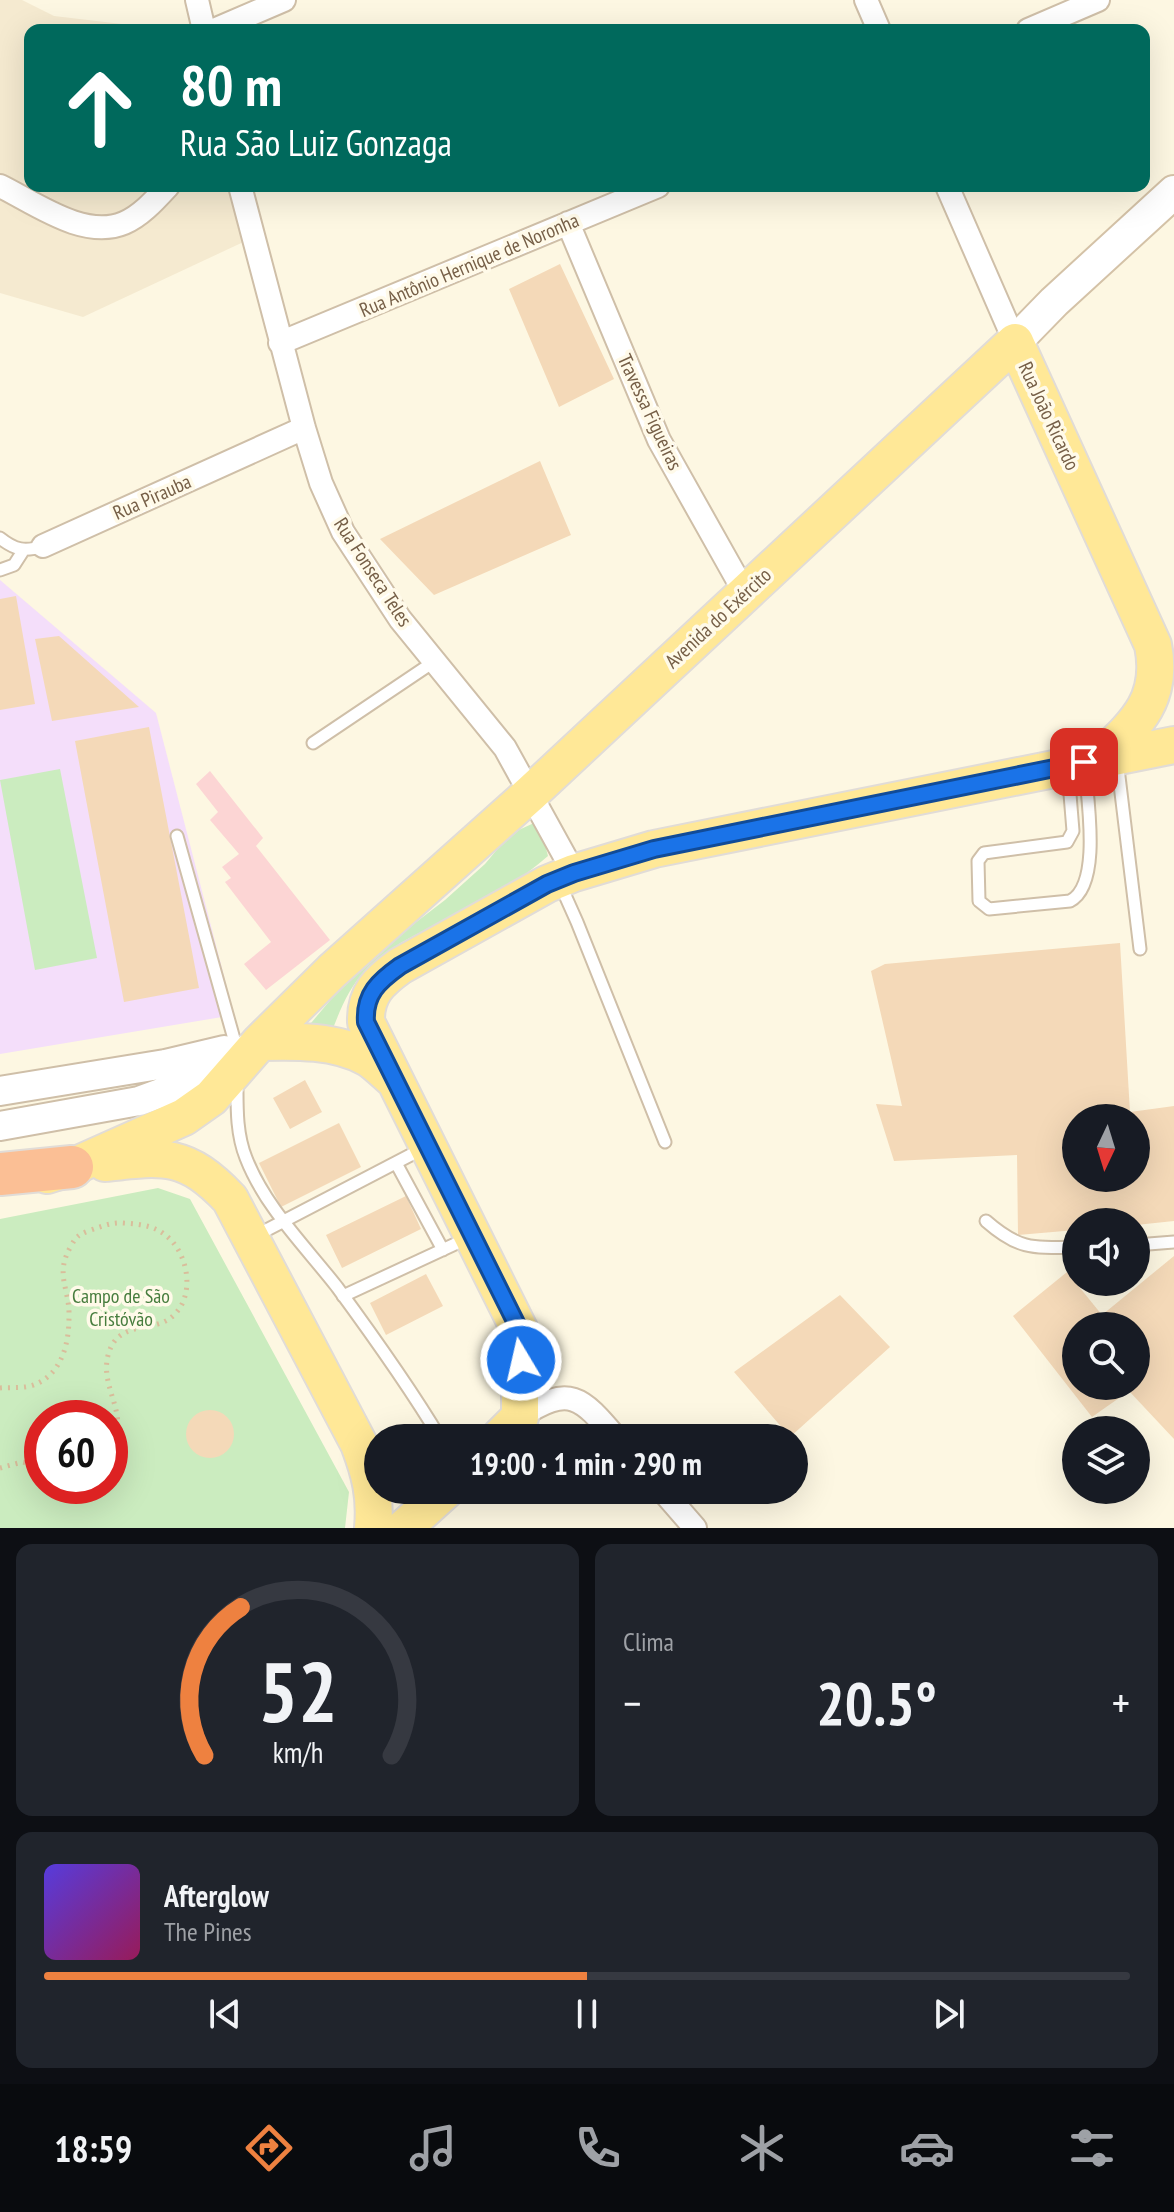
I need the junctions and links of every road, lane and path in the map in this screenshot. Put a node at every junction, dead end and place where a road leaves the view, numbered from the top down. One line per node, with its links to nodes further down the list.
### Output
1 (197, 0): 5 (street)
2 (284, 0): 6 (street)
3 (866, 0): 7 (street)
4 (1098, 0): 8 (street)
5 (203, 24)
6 (228, 24)
7 (876, 24)
8 (1042, 24)
9 (0, 186): 10 (street)
10 (162, 192)
11 (242, 192): 17 (street, Rua Fonseca Teles)
12 (643, 192): 15 (street, Rua Antônio Hernique de Noronha)
13 (950, 192): 16 (street, Rua João Ricardo)
14 (1174, 192): 16 (main road, Avenida do Exército)
15 (568, 223): 17 (street, Rua Antônio Hernique de Noronha); 22 (street, Travessa Figueiras)
16 (1015, 342): 22 (main road, Avenida do Exército); 23 (main road, Rua João Ricardo)
17 (280, 343): 18 (street, Rua Fonseca Teles)
18 (304, 428): 20 (street, Rua Pirauba); 24 (street, Rua Fonseca Teles)
19 (0, 538): 20 (lane)
20 (33, 548): 21 (lane)
21 (0, 570)
22 (745, 593): 28 (main road, Avenida do Exército)
23 (1164, 653): 27 (main road)
24 (435, 661): 25 (lane); 28 (street, Rua Fonseca Teles)
25 (313, 743)
26 (1174, 745): 27 (main road)
27 (1092, 761): 27 (lane); 30 (main road); 31 (lane)
28 (530, 794): 30 (street, Rua Fonseca Teles); 32 (main road, Avenida do Exército)
29 (177, 836): 32 (lane)
30 (566, 877): 33 (main road); 36 (lane)
31 (1140, 949)
32 (245, 1052): 33 (main road); 34 (street); 35 (street); 38 (main road); 41 (lane)
33 (395, 1080): 37 (main road)
34 (0, 1091)
35 (0, 1126)
36 (665, 1142)
37 (411, 1155): 41 (lane); 45 (main road)
38 (72, 1167): 39 (highway); 40 (main road); 43 (main road)
39 (0, 1174)
40 (0, 1190)
41 (284, 1221): 43 (lane); 48 (lane)
42 (986, 1221): 47 (lane)
43 (251, 1239): 59 (main road)
44 (1174, 1242): 46 (lane)
45 (458, 1243): 48 (lane); 52 (main road)
46 (1150, 1244)
47 (1062, 1247)
48 (343, 1296): 51 (lane)
49 (0, 1388): 50 (path)
50 (114, 1400)
51 (432, 1424)
52 (510, 1424)
53 (514, 1424): 54 (street)
54 (604, 1424)
55 (24, 1462): 56 (path)
56 (0, 1468)
57 (431, 1504): 60 (main road)
58 (674, 1504): 61 (street)
59 (373, 1528)
60 (404, 1528)
61 (695, 1528)

